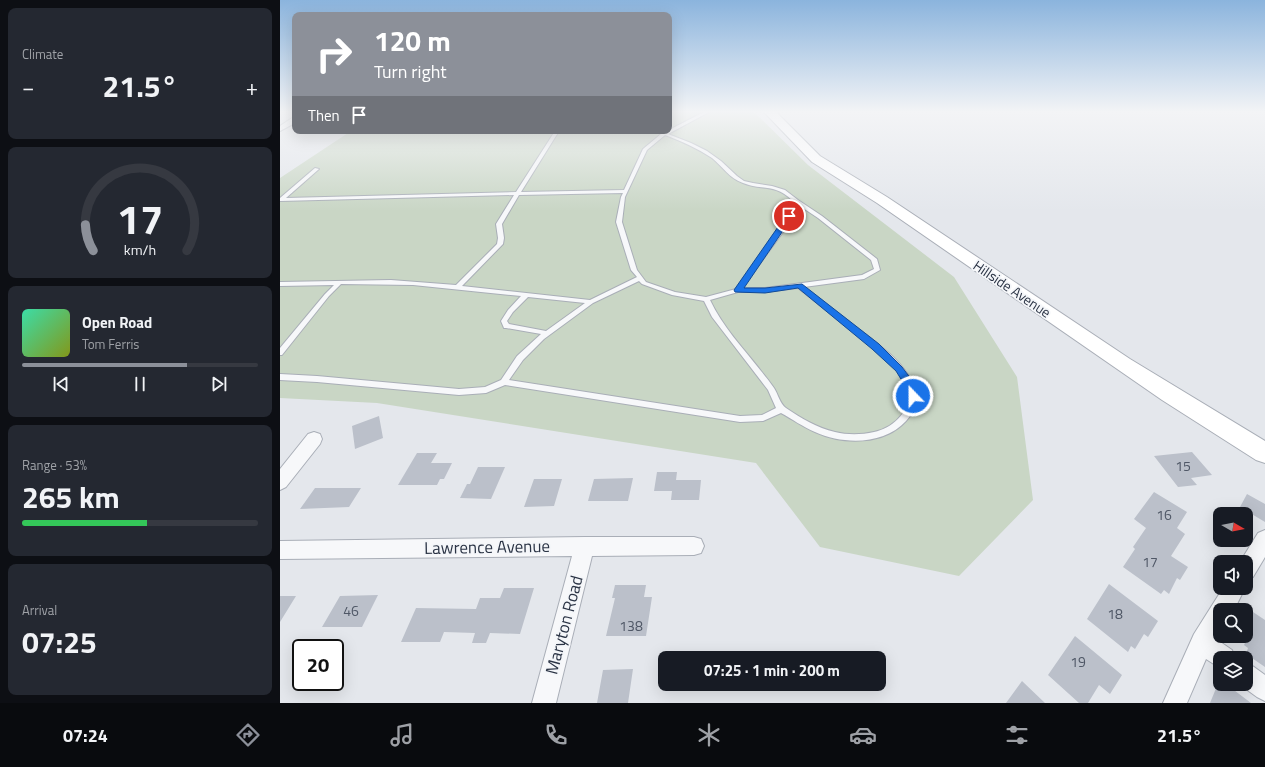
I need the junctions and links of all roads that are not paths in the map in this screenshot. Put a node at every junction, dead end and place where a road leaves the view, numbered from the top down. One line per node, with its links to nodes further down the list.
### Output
1 (548, 145): 7 (lane)
2 (650, 145): 6 (lane)
3 (688, 145): 9 (lane)
4 (799, 145): 25 (main road, Hillside Avenue)
5 (318, 169): 8 (lane)
6 (626, 191): 7 (lane); 10 (lane)
7 (518, 194): 8 (lane); 14 (lane)
8 (280, 200)
9 (796, 201): 13 (lane); 15 (lane)
10 (640, 278): 17 (lane); 18 (lane)
11 (339, 283): 12 (lane); 14 (lane); 20 (lane)
12 (280, 284)
13 (799, 286): 15 (lane); 23 (lane)
14 (457, 287): 16 (lane)
15 (738, 290): 17 (lane)
16 (526, 295): 18 (lane); 19 (lane)
17 (706, 299): 23 (lane)
18 (591, 302): 19 (lane)
19 (547, 334): 22 (lane)
20 (280, 353)
21 (280, 377): 22 (lane)
22 (504, 382): 23 (lane)
23 (781, 409)
24 (314, 439): 26 (street)
25 (1265, 453)
26 (280, 482)
27 (1265, 539): 31 (street)
28 (585, 546): 29 (street, Lawrence Avenue); 30 (street, Lawrence Avenue); 37 (street, Maryton Road)
29 (694, 546)
30 (280, 550)
31 (1253, 559)
32 (1213, 624): 33 (street)
33 (1202, 642): 34 (street); 38 (street)
34 (1214, 651)
35 (1253, 680): 36 (street)
36 (1265, 689)
37 (544, 703)
38 (1175, 703)

